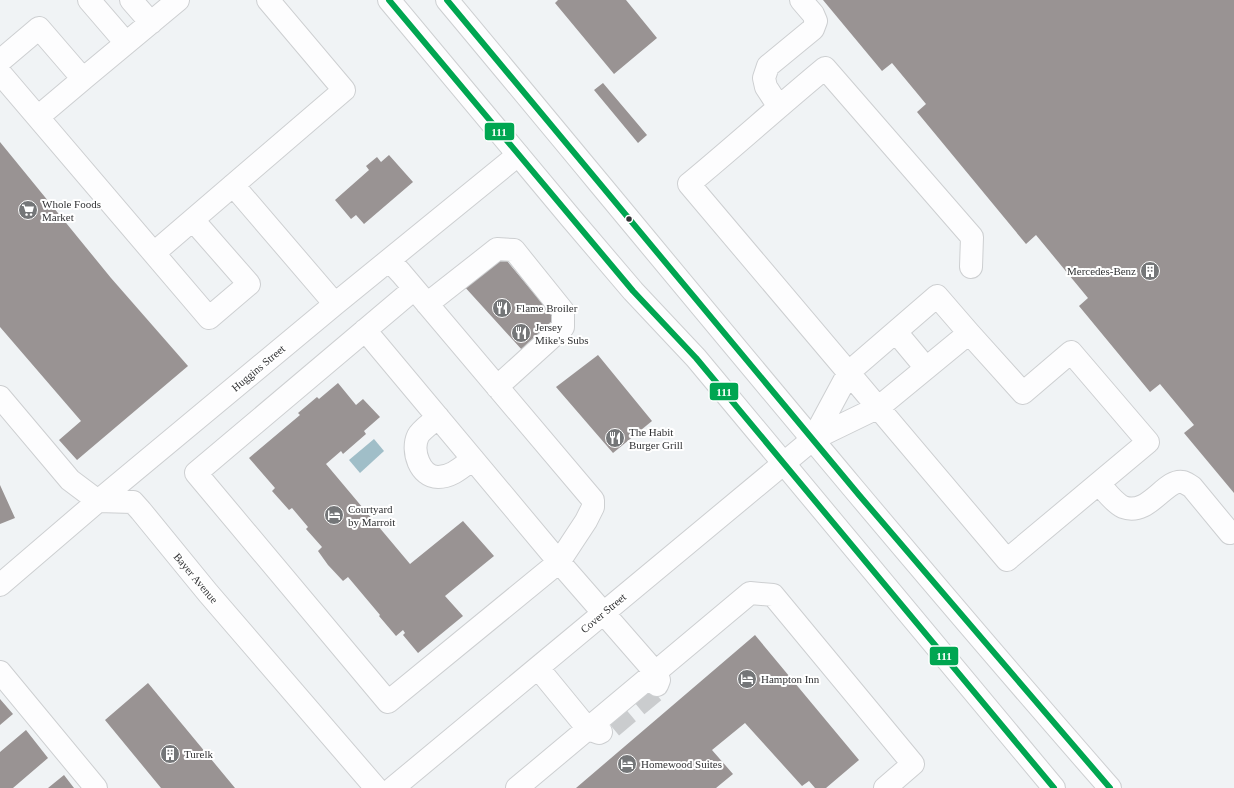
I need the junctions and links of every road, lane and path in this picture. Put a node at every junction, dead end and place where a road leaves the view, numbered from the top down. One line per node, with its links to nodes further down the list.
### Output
1 (89, 0): 9 (main road)
2 (131, 0): 8 (main road)
3 (178, 0): 8 (main road)
4 (268, 0): 16 (main road)
5 (389, 0): 15 (main road)
6 (447, 0): 32 (main road)
7 (801, 0): 13 (main road)
8 (151, 23): 9 (main road)
9 (126, 43): 12 (main road)
10 (0, 61): 12 (main road)
11 (0, 73): 14 (main road)
12 (83, 79): 14 (main road)
13 (779, 107): 20 (main road); 27 (main road)
14 (38, 117): 18 (main road)
15 (518, 155): 19 (main road, Huggins Street); 34 (main road)
16 (233, 186): 17 (main road); 22 (main road)
17 (193, 220): 18 (main road); 18 (main road)
18 (154, 253)
19 (390, 260): 21 (main road); 22 (main road, Huggins Street)
20 (971, 268)
21 (421, 296): 23 (main road); 28 (main road); 28 (main road)
22 (335, 304): 36 (main road, Huggins Street)
23 (365, 330): 31 (main road); 38 (main road)
24 (896, 332): 25 (main road); 26 (main road); 27 (main road)
25 (969, 333): 26 (main road); 35 (main road)
26 (926, 368): 30 (main road)
27 (849, 372): 30 (main road); 32 (main road)
28 (497, 387): 38 (main road)
29 (0, 397): 36 (main road)
30 (879, 408): 32 (main road); 35 (main road)
31 (438, 417): 33 (main road); 33 (main road)
32 (813, 439): 34 (main road, Cover Street); 52 (main road)
33 (473, 459): 38 (main road)
34 (782, 463): 40 (main road, Cover Street); 51 (main road)
35 (1099, 483): 37 (main road)
36 (98, 502): 39 (main road, Huggins Street); 47 (main road, Bayer Avenue)
37 (1234, 532)
38 (559, 562): 40 (main road)
39 (0, 585)
40 (604, 613): 41 (main road, Cover Street); 43 (main road)
41 (538, 668): 45 (main road); 48 (main road, Cover Street)
42 (0, 672): 46 (main road)
43 (655, 681): 45 (main road); 50 (main road)
44 (612, 727): 45 (main road)
45 (588, 729): 49 (main road)
46 (96, 788)
47 (376, 788)
48 (393, 788)
49 (517, 788)
50 (885, 788)
51 (1054, 788)
52 (1110, 788)

